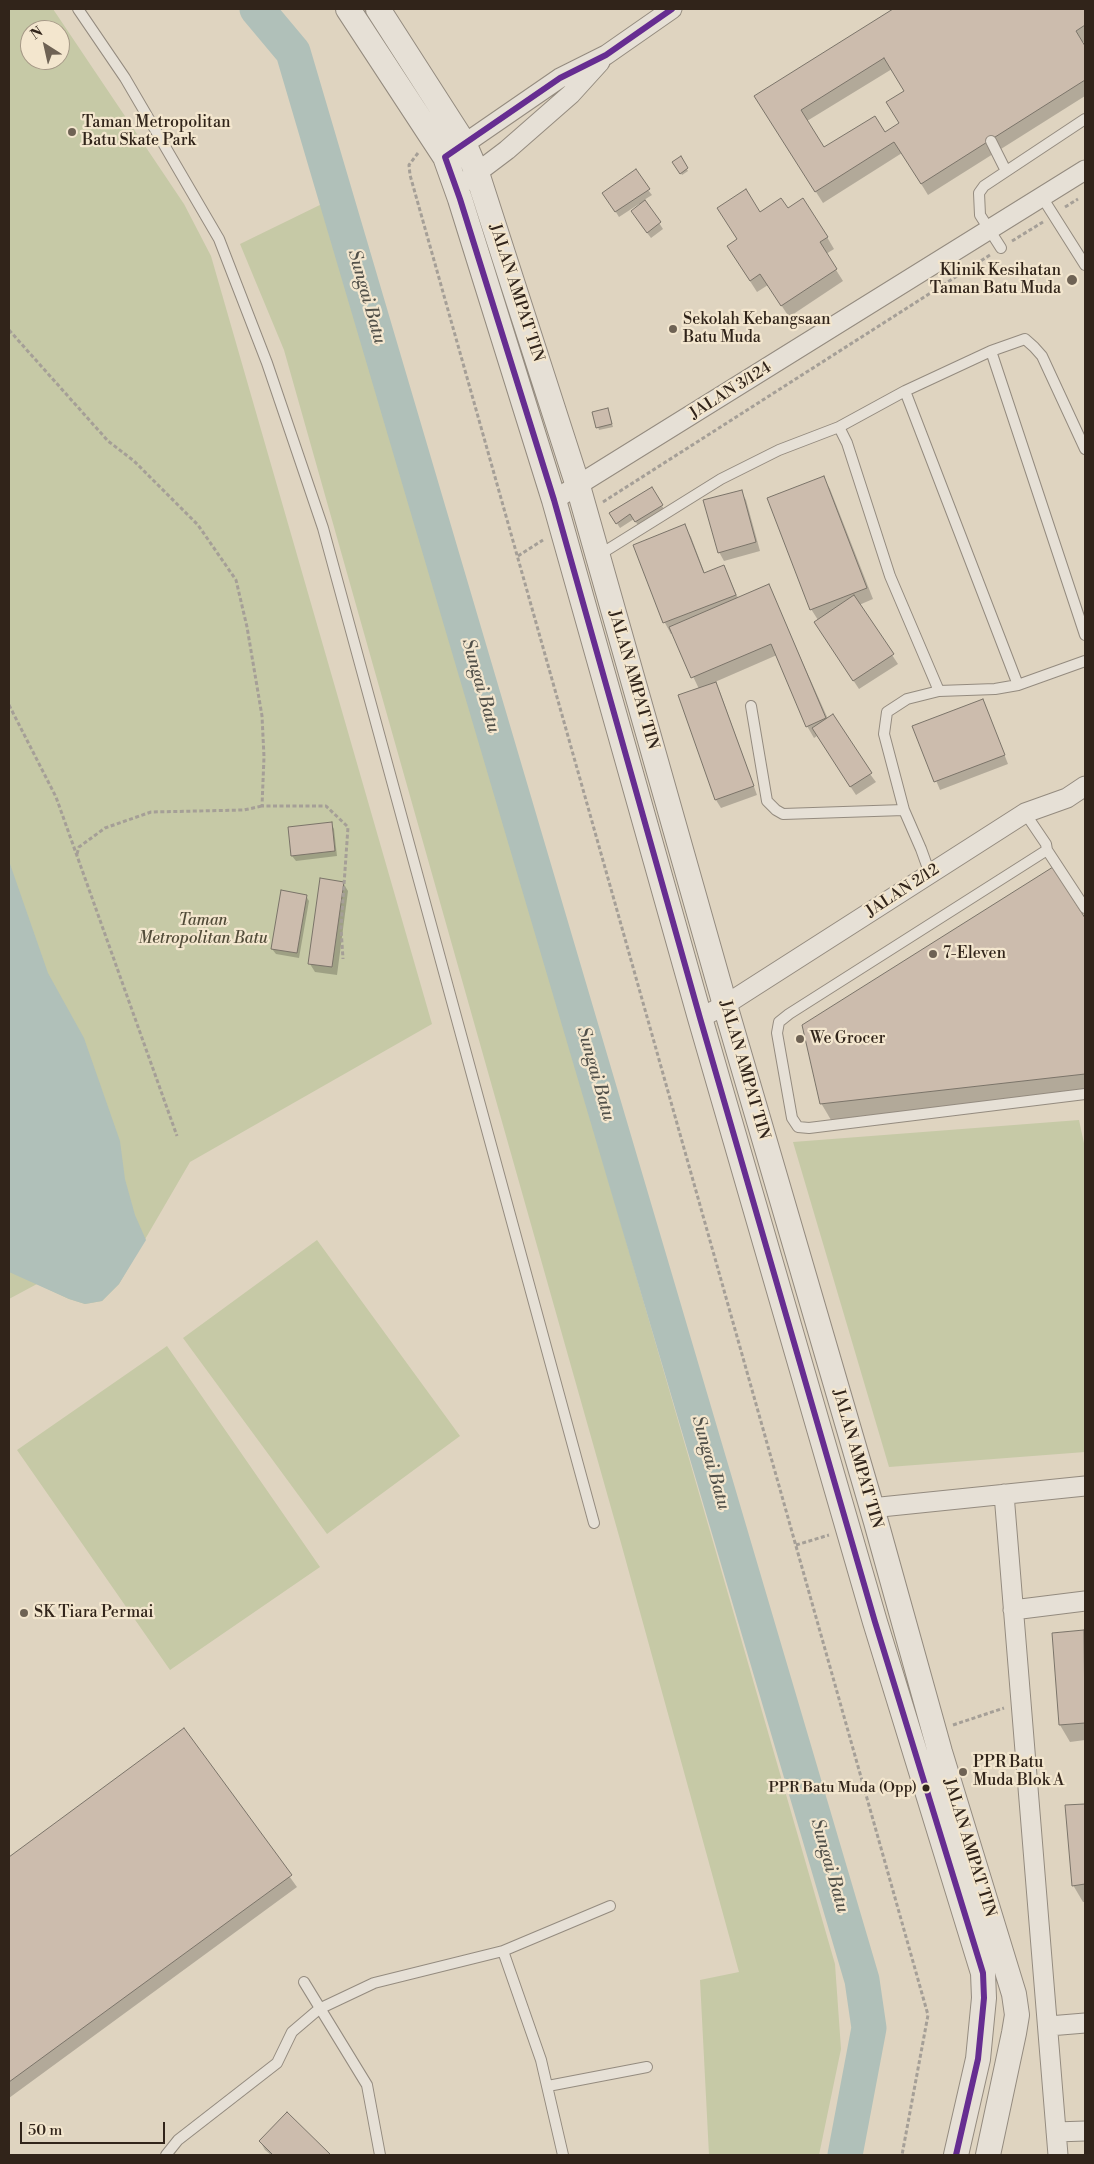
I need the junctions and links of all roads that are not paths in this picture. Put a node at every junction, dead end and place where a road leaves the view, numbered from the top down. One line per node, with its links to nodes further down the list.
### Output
1 (78, 9): 42 (lane)
2 (348, 9): 9 (street, JALAN AMPAT TIN)
3 (378, 9): 8 (street, JALAN AMPAT TIN)
4 (672, 9): 5 (street)
5 (606, 55): 8 (street); 12 (street)
6 (1085, 119): 11 (lane)
7 (991, 141): 11 (lane)
8 (464, 143): 9 (street); 12 (street, JALAN AMPAT TIN)
9 (440, 150): 13 (street, JALAN AMPAT TIN)
10 (1085, 170): 14 (street, JALAN 3/124)
11 (1006, 171): 15 (lane)
12 (477, 174): 13 (street); 22 (street, JALAN AMPAT TIN)
13 (456, 188): 23 (street, JALAN AMPAT TIN)
14 (1042, 197): 15 (street, JALAN 3/124); 17 (lane)
15 (990, 231): 16 (lane); 22 (street, JALAN 3/124)
16 (1001, 248)
17 (1085, 265)
18 (991, 350): 19 (lane); 21 (lane); 25 (lane)
19 (905, 391): 20 (lane); 27 (lane)
20 (839, 426): 24 (lane); 28 (lane)
21 (1085, 449)
22 (578, 486): 23 (street, JALAN 3/124); 24 (street, JALAN AMPAT TIN)
23 (554, 500): 37 (street, JALAN AMPAT TIN)
24 (598, 556): 36 (street, JALAN AMPAT TIN)
25 (1085, 635)
26 (1085, 661): 27 (lane)
27 (1018, 684): 28 (lane)
28 (939, 691): 31 (lane)
29 (751, 706): 31 (lane)
30 (1085, 786): 32 (street, JALAN 2/12)
31 (904, 810): 34 (lane)
32 (1025, 813): 33 (lane); 34 (street, JALAN 2/12)
33 (1047, 850): 35 (lane); 38 (lane)
34 (930, 874): 36 (street, JALAN 2/12)
35 (1085, 908)
36 (724, 1005): 37 (street, JALAN 2/12); 41 (street, JALAN AMPAT TIN)
37 (700, 1018): 45 (street, JALAN AMPAT TIN)
38 (1085, 1094)
39 (1085, 1486): 40 (street)
40 (1004, 1494): 41 (street); 44 (street)
41 (872, 1508): 45 (street); 60 (street, JALAN AMPAT TIN)
42 (594, 1524)
43 (1085, 1601): 44 (street)
44 (1012, 1610): 51 (street)
45 (875, 1622): 59 (street, JALAN AMPAT TIN)
46 (610, 1906): 47 (lane)
47 (503, 1951): 49 (lane); 53 (lane)
48 (304, 1982): 49 (lane)
49 (319, 2009): 56 (lane); 57 (lane)
50 (1085, 2023): 51 (street)
51 (1049, 2026): 55 (street)
52 (647, 2067): 53 (lane)
53 (548, 2086): 58 (lane)
54 (1085, 2131): 55 (street)
55 (1056, 2132): 61 (street)
56 (166, 2155)
57 (380, 2155)
58 (563, 2155)
59 (956, 2155)
60 (988, 2155)
61 (1058, 2155)

